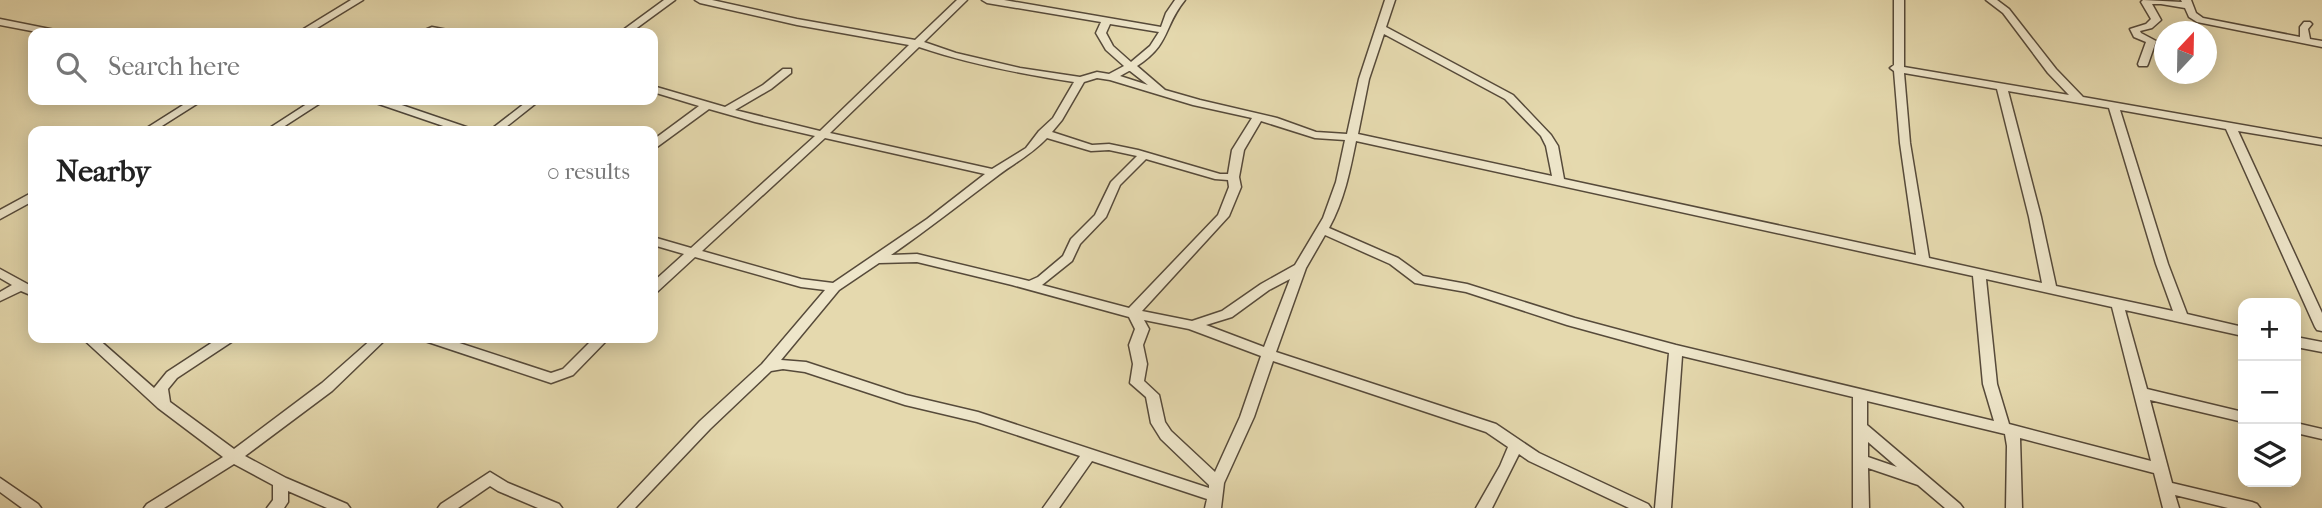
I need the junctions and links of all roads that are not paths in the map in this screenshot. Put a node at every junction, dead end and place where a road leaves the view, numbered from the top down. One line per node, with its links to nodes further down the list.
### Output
1 (358, 0): 20 (street)
2 (670, 0): 21 (street)
3 (700, 0): 15 (street)
4 (758, 0): 15 (street)
5 (962, 0): 25 (street)
6 (987, 0): 14 (street)
7 (1030, 0): 14 (street)
8 (1180, 0): 23 (street)
9 (1390, 0): 22 (street)
10 (1899, 0): 29 (street)
11 (1992, 0): 36 (street)
12 (2148, 0): 13 (street); 27 (street)
13 (2187, 3): 24 (street)
14 (1017, 5): 16 (street)
15 (748, 9): 25 (street)
16 (1107, 20): 23 (street); 28 (street)
17 (0, 22): 19 (street)
18 (2306, 24): 24 (street)
19 (30, 28)
20 (310, 28)
21 (631, 28)
22 (1382, 29): 52 (street); 58 (street)
23 (1164, 30): 28 (street)
24 (2306, 41): 26 (street)
25 (919, 44): 32 (street); 50 (street)
26 (2322, 44)
27 (2143, 64)
28 (1129, 66): 31 (street); 35 (street)
29 (1897, 68): 33 (street); 65 (street)
30 (787, 71): 43 (street)
31 (1111, 77): 32 (street); 35 (street)
32 (1080, 80): 51 (street)
33 (2002, 88): 36 (street); 73 (street)
34 (658, 90): 41 (street)
35 (1163, 93): 44 (street)
36 (2082, 102): 42 (street)
37 (190, 105): 45 (street)
38 (312, 105): 46 (street)
39 (392, 105): 47 (street)
40 (528, 105): 48 (street)
41 (707, 105): 43 (street); 53 (street)
42 (2114, 107): 49 (street); 77 (street)
43 (727, 110): 50 (street)
44 (1258, 117): 52 (street); 57 (street)
45 (154, 126)
46 (278, 126)
47 (453, 126)
48 (501, 126)
49 (2231, 127): 54 (street); 79 (street)
50 (824, 133): 56 (street); 63 (street)
51 (1043, 133): 55 (street); 56 (street)
52 (1350, 138): 58 (street); 61 (street)
53 (658, 141)
54 (2322, 142)
55 (1144, 155): 57 (street); 70 (street)
56 (994, 173): 64 (street)
57 (1233, 177): 76 (street)
58 (1559, 181): 65 (street)
59 (28, 200): 60 (street)
60 (0, 215)
61 (1323, 230): 66 (street); 88 (street)
62 (658, 242): 63 (street)
63 (693, 253): 69 (street); 71 (street)
64 (879, 258): 70 (street); 71 (street)
65 (1923, 259): 67 (street)
66 (1300, 268): 78 (street); 89 (street)
67 (1979, 272): 73 (street); 96 (street)
68 (0, 273): 72 (street)
69 (658, 284)
70 (1029, 286): 76 (street)
71 (835, 287): 90 (street)
72 (27, 289): 74 (street)
73 (2050, 289): 75 (street)
74 (0, 297)
75 (2118, 306): 77 (street); 91 (street)
76 (1133, 312): 78 (street); 108 (street)
77 (2182, 318): 80 (street)
78 (1192, 325): 89 (street)
79 (2322, 327)
80 (2238, 330)
81 (95, 343): 93 (street)
82 (220, 343): 93 (street)
83 (375, 343): 101 (street)
84 (445, 343): 85 (street)
85 (597, 343)
86 (2301, 343): 87 (street)
87 (2322, 347)
88 (1676, 350): 92 (street); 119 (street)
89 (1268, 354): 99 (street); 108 (street)
90 (767, 367): 100 (street); 115 (street)
91 (2141, 393): 94 (street); 103 (street)
92 (1860, 395): 95 (street); 96 (street)
93 (163, 404): 101 (street)
94 (2238, 416)
95 (1860, 427): 102 (street); 104 (street)
96 (2007, 429): 103 (street); 122 (street)
97 (2301, 429): 98 (street)
98 (2322, 434)
99 (1516, 445): 117 (street); 118 (street)
100 (1090, 453): 108 (street); 116 (street)
101 (233, 457): 105 (street); 110 (street)
102 (1860, 460): 104 (street); 120 (street)
103 (2161, 469): 107 (street)
104 (1923, 481): 121 (street)
105 (281, 482): 111 (street); 112 (street)
106 (0, 484): 109 (street)
107 (2166, 487): 123 (street); 124 (street)
108 (1215, 496)
109 (33, 508)
110 (152, 508)
111 (275, 508)
112 (342, 508)
113 (446, 508): 114 (street)
114 (554, 508)
115 (626, 508)
116 (1051, 508)
117 (1484, 508)
118 (1643, 508)
119 (1663, 508)
120 (1861, 508)
121 (1955, 508)
122 (2014, 508)
123 (2171, 508)
124 (2252, 508)

